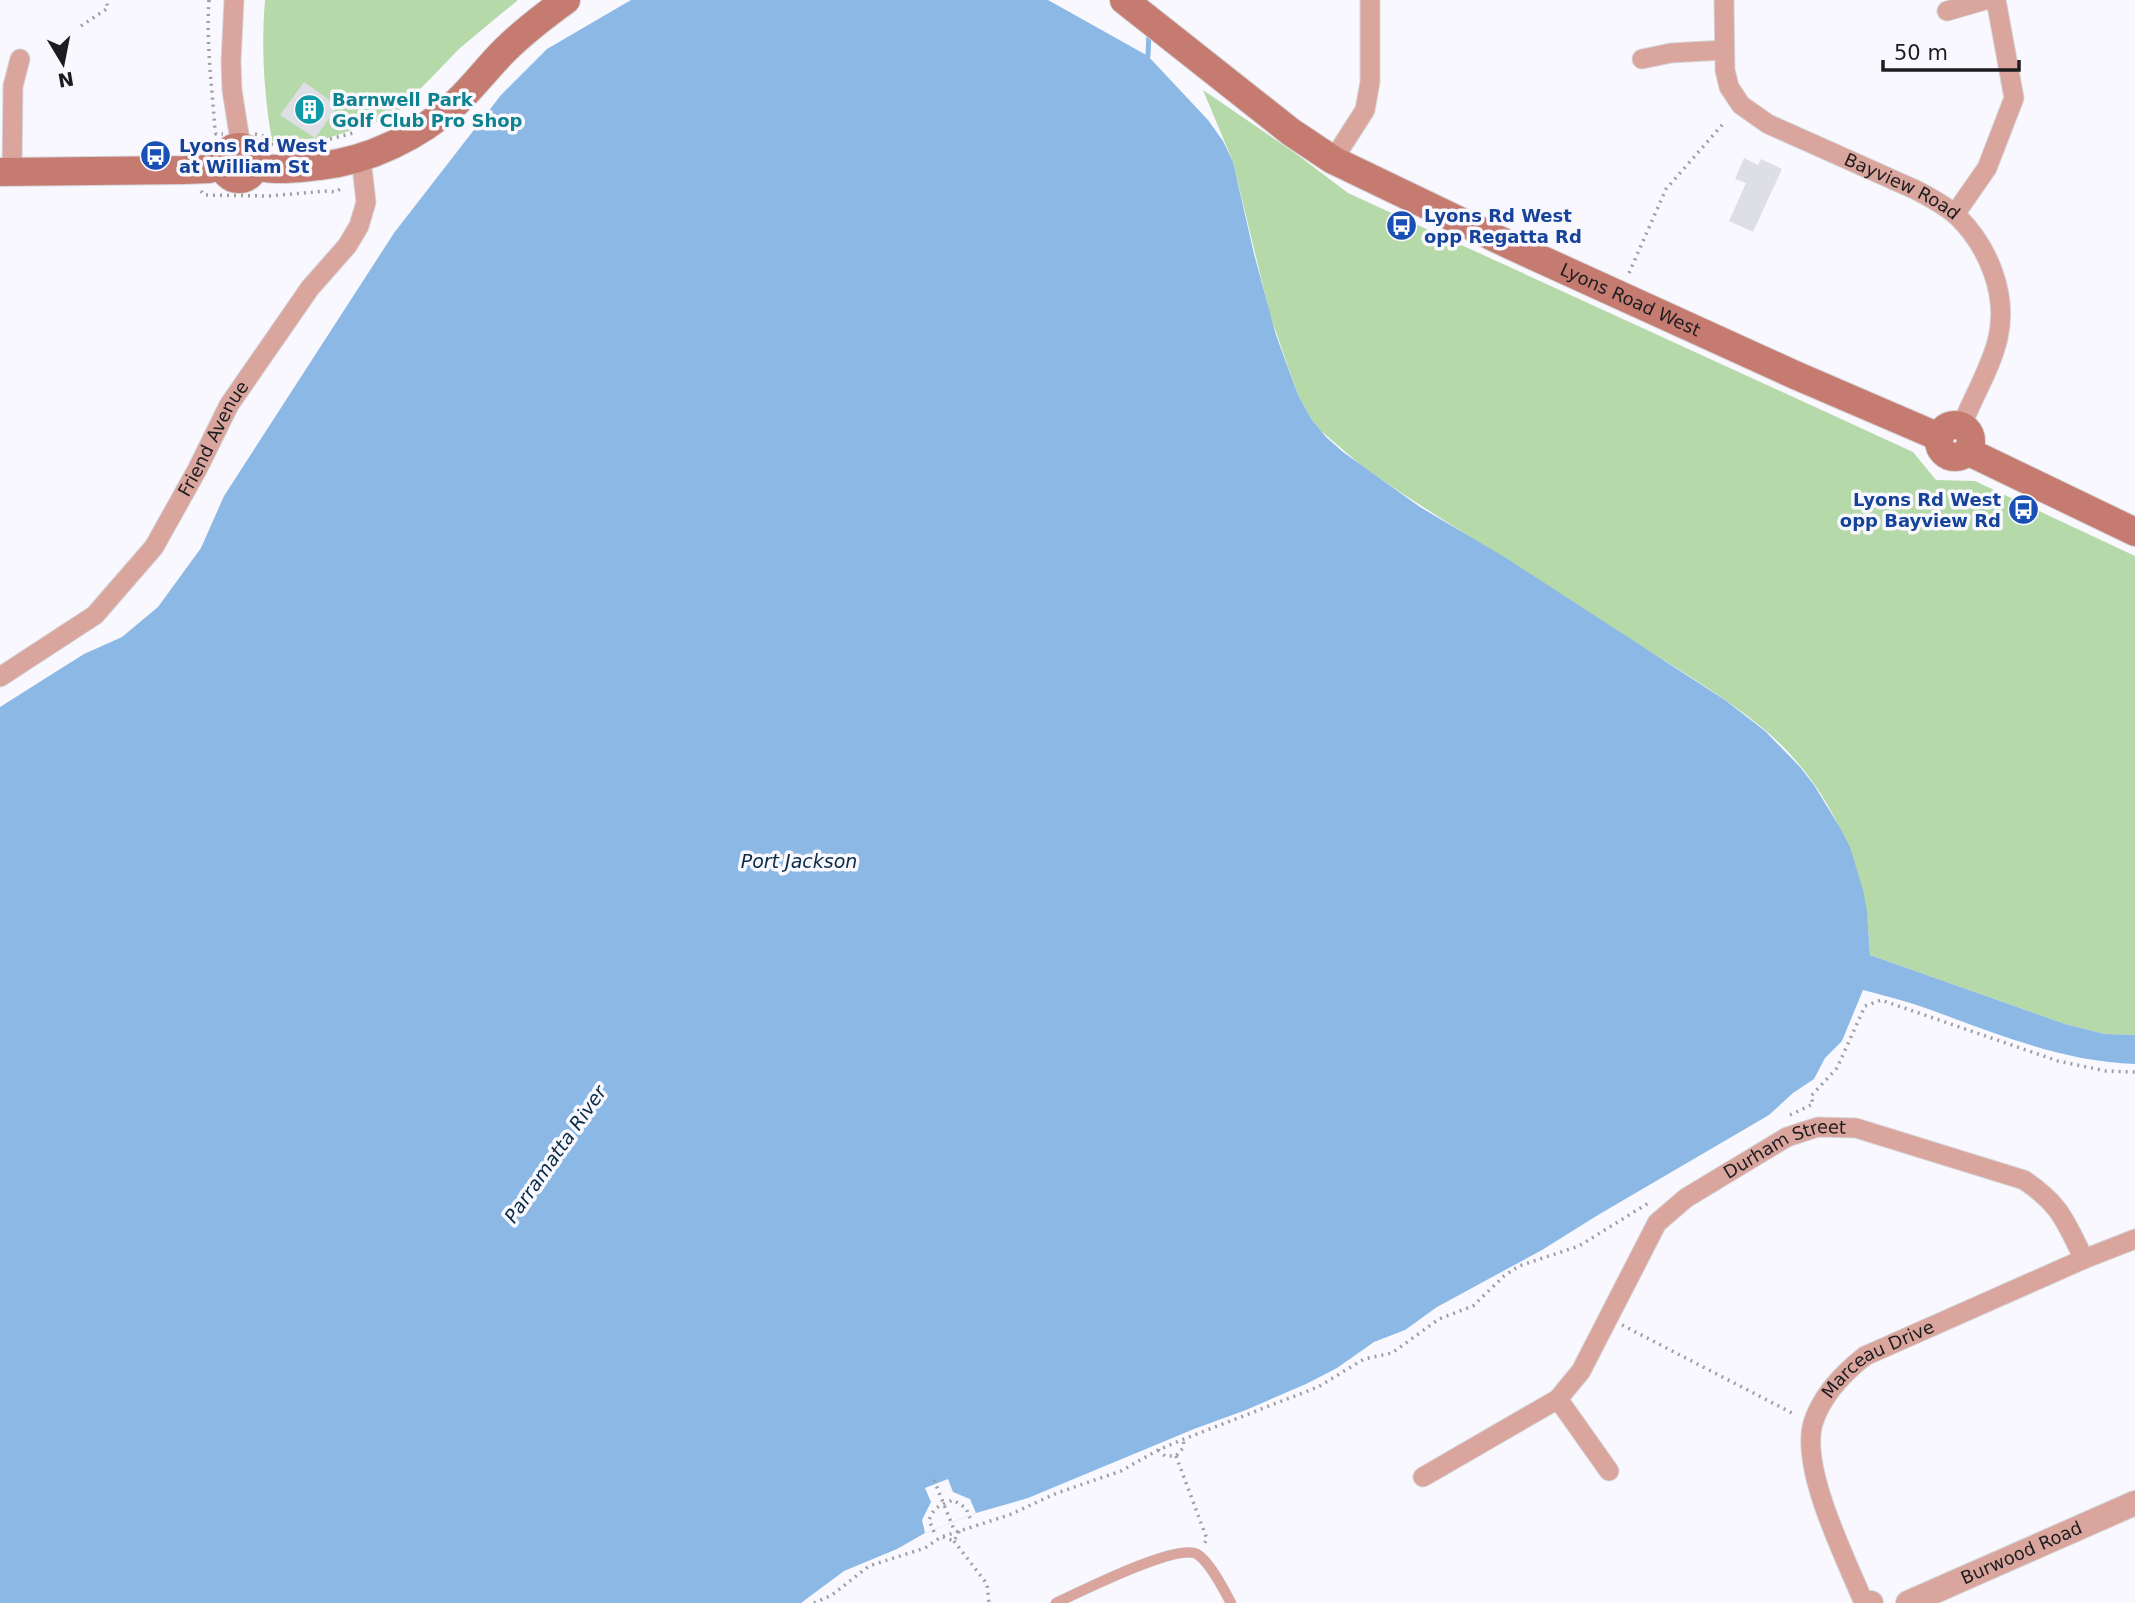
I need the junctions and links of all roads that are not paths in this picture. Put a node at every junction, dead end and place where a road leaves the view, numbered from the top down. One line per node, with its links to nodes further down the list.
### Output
1 (234, 0): 13 (street)
2 (566, 0): 12 (main road)
3 (1370, 0): 14 (street)
4 (1724, 0): 9 (street, Bayview Road)
5 (1986, 0): 8 (street)
6 (1996, 0): 16 (street)
7 (1129, 4): 14 (main road, Lyons Road West)
8 (1947, 11)
9 (1724, 50): 11 (street); 16 (street, Bayview Road)
10 (20, 59): 15 (street)
11 (1642, 59)
12 (362, 144): 13 (main road); 19 (street, Friend Avenue)
13 (245, 153): 15 (main road)
14 (1333, 160): 17 (main road, Lyons Road West)
15 (6, 172)
16 (1955, 214): 17 (street, Bayview Road)
17 (1956, 438): 18 (main road, Lyons Road West)
18 (2135, 532)
19 (0, 677)
20 (2135, 1239): 21 (street, Marceau Drive)
21 (2084, 1259): 22 (street, Durham Street); 28 (street, Marceau Drive)
22 (1558, 1399): 23 (street); 24 (street, Durham Street)
23 (1609, 1471)
24 (1423, 1477)
25 (2135, 1503): 29 (street, Burwood Road)
26 (1056, 1603): 27 (lane)
27 (1231, 1603)
28 (1868, 1603)
29 (1908, 1603)

